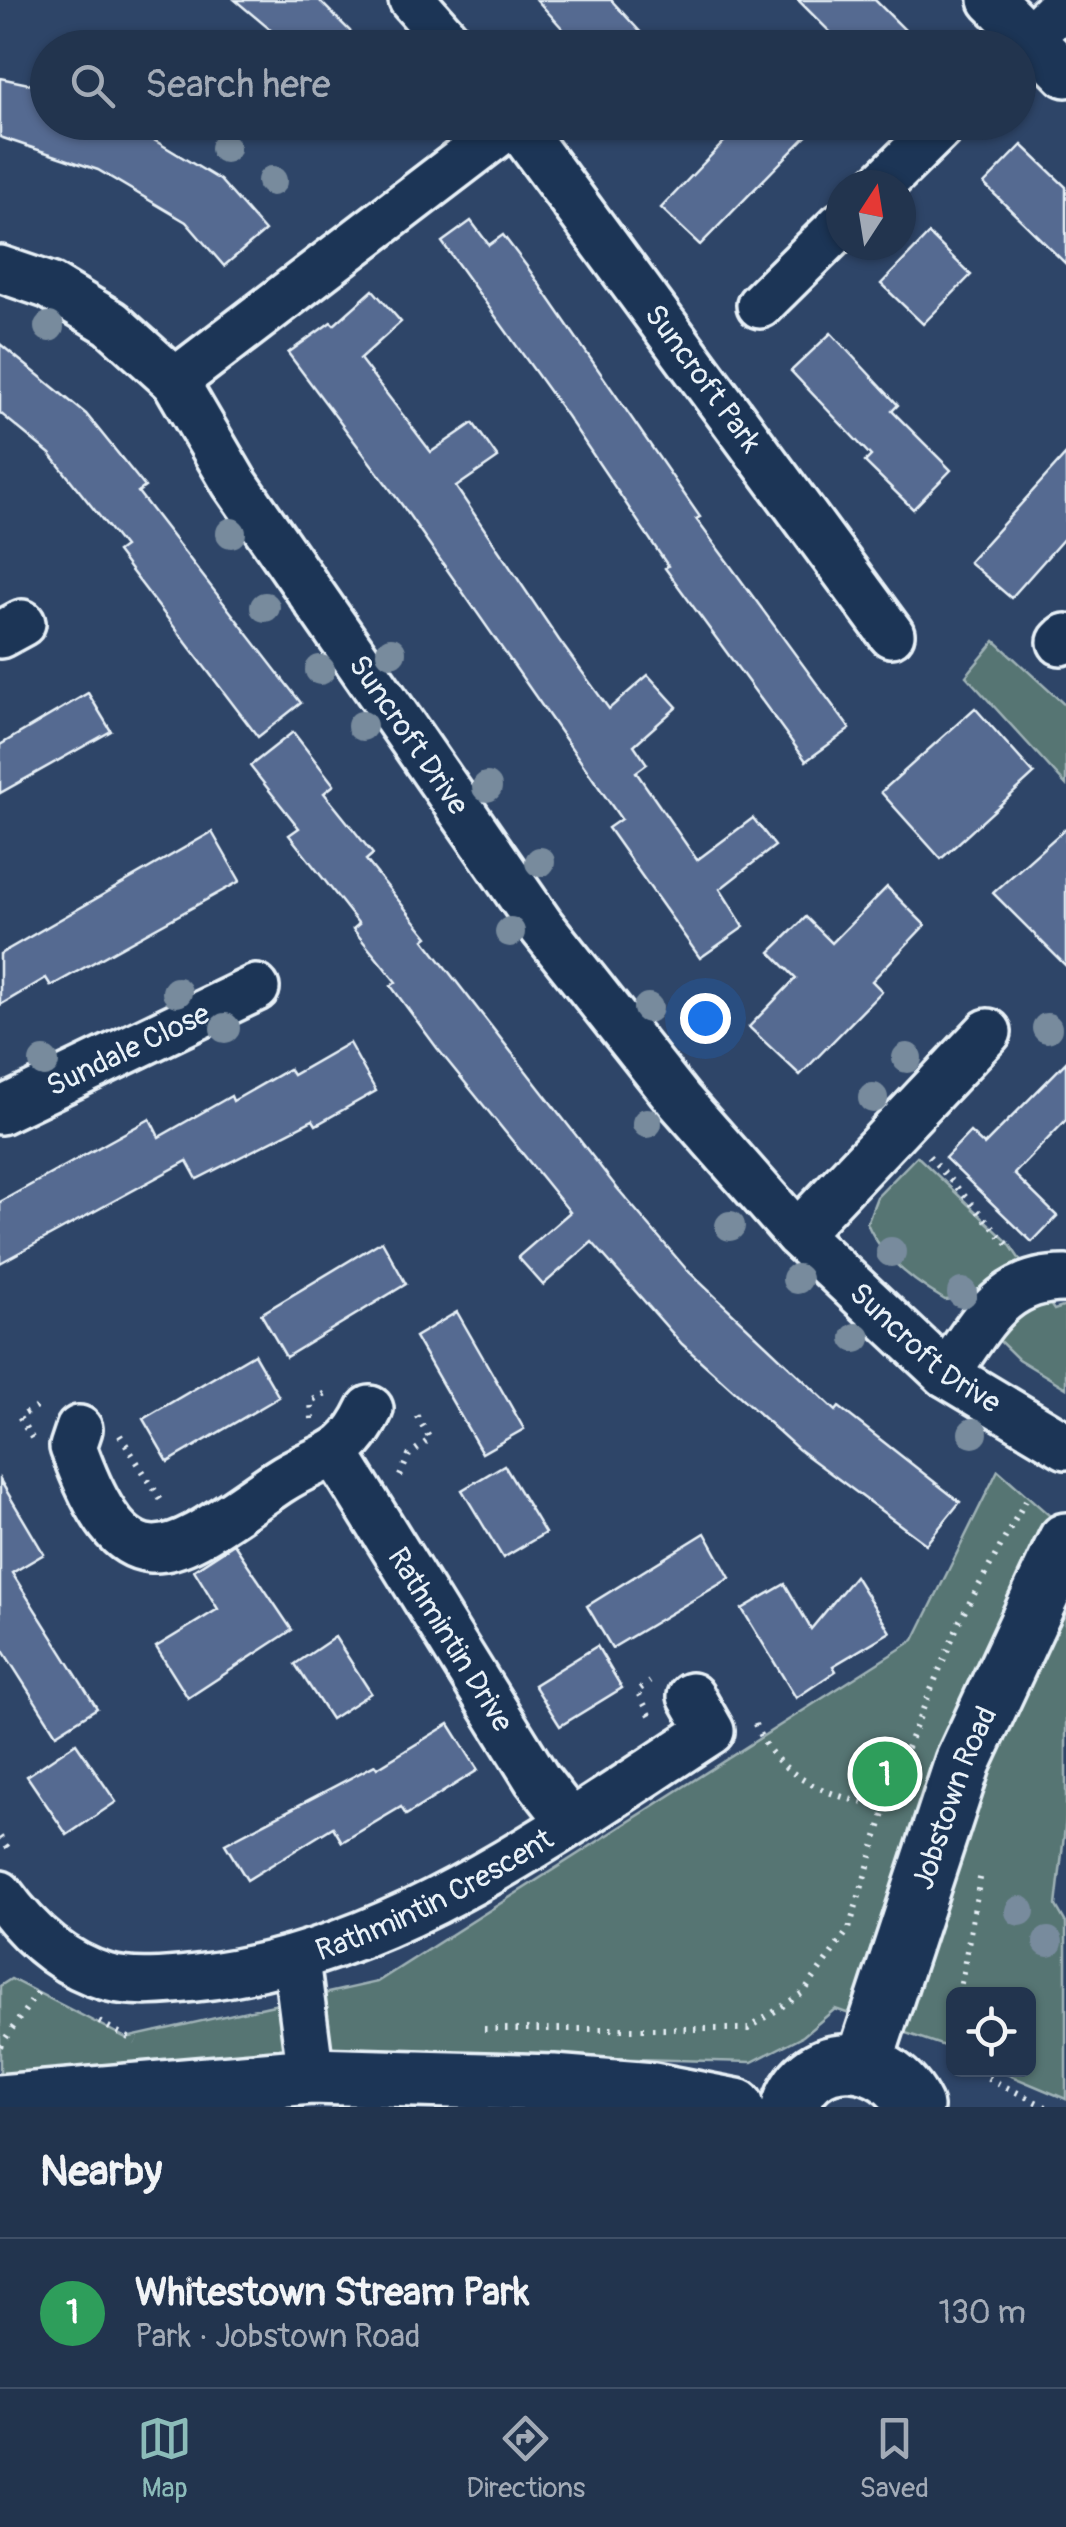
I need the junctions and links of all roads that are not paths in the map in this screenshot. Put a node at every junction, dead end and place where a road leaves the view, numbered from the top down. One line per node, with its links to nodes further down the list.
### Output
1 (412, 0): 4 (street)
2 (992, 0): 5 (street)
3 (1066, 2): 6 (street)
4 (438, 30)
5 (1014, 30)
6 (1036, 31)
7 (1036, 52): 8 (street)
8 (1066, 74)
9 (490, 140): 16 (street, Suncroft Park)
10 (527, 140): 17 (street, Suncroft Park)
11 (926, 140): 12 (street)
12 (896, 170)
13 (826, 240): 15 (street)
14 (0, 269): 16 (street, Suncroft Drive)
15 (760, 305)
16 (175, 381): 21 (street, Suncroft Drive)
17 (891, 634)
18 (256, 988): 20 (street, Sundale Close)
19 (988, 1032): 21 (street)
20 (0, 1111)
21 (797, 1234): 23 (street, Suncroft Drive)
22 (1066, 1279): 23 (street)
23 (946, 1374): 26 (street, Suncroft Drive)
24 (370, 1409): 27 (street)
25 (79, 1429): 27 (street)
26 (1066, 1446)
27 (336, 1454): 30 (street, Rathmintin Drive)
28 (1066, 1541): 33 (street, Jobstown Road)
29 (691, 1696): 30 (street, Rathmintin Crescent)
30 (569, 1820): 32 (street, Rathmintin Crescent)
31 (8, 1876): 32 (street, Rathmintin Crescent)
32 (296, 1960): 34 (street, Rathmintin Crescent)
33 (864, 2063): 37 (street); 38 (street)
34 (311, 2076): 35 (street); 36 (street)
35 (0, 2102)
36 (736, 2107)
37 (790, 2107)
38 (915, 2107)

